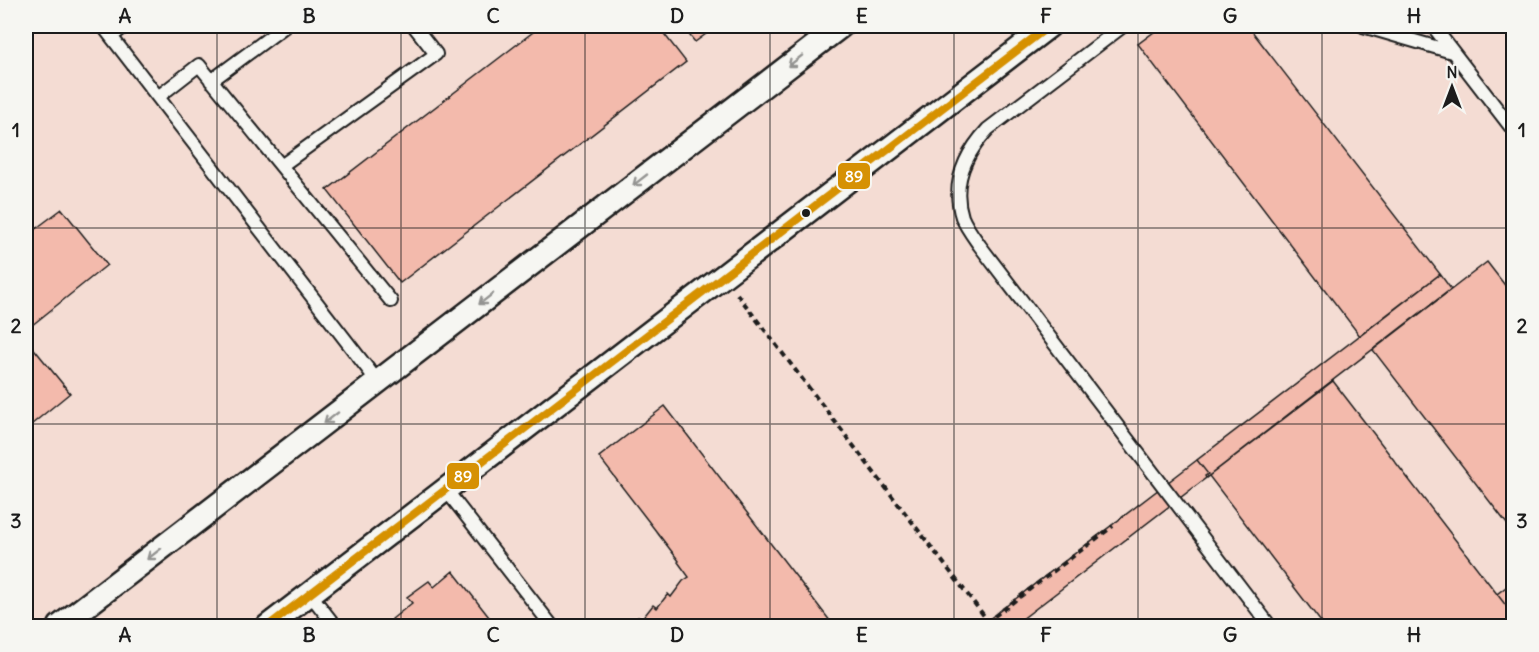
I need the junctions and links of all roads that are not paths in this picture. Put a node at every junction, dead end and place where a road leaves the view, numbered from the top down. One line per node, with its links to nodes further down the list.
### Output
1 (103, 26): 10 (lane)
2 (125, 26): 10 (lane)
3 (285, 26): 12 (lane)
4 (414, 26): 15 (lane)
5 (841, 26): 17 (street, one-way to 17)
6 (1049, 26): 18 (street)
7 (1123, 26): 24 (lane)
8 (1363, 26): 11 (lane)
9 (1433, 26): 11 (lane)
10 (112, 36): 13 (lane)
11 (1452, 52): 14 (lane)
12 (212, 81): 13 (lane); 15 (lane)
13 (158, 97): 17 (lane)
14 (1514, 131)
15 (281, 166): 16 (lane)
16 (391, 301)
17 (378, 382): 20 (street, one-way to 20)
18 (446, 490): 19 (street); 23 (lane)
19 (310, 594): 21 (street); 22 (lane)
20 (60, 627)
21 (268, 627)
22 (335, 627)
23 (552, 627)
24 (1270, 627)

